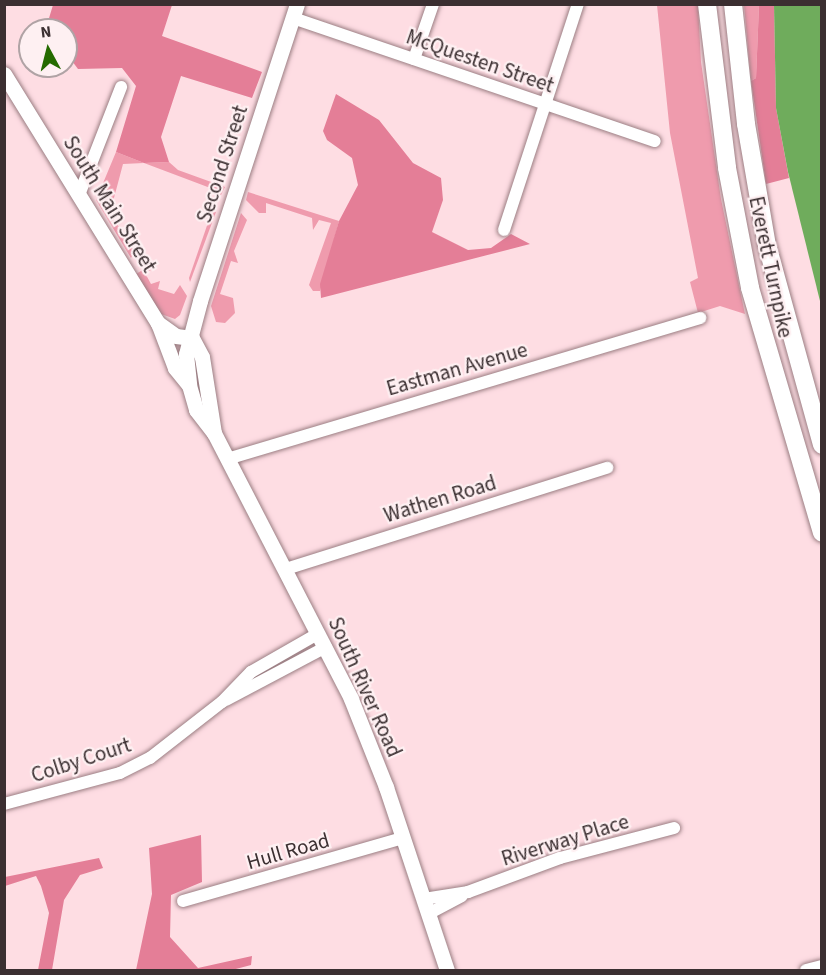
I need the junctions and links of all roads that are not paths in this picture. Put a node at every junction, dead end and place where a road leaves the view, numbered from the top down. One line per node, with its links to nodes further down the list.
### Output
1 (433, 4): 6 (street)
2 (578, 4): 9 (street)
3 (707, 4): 21 (highway, Everett Turnpike)
4 (733, 4): 18 (highway, Everett Turnpike)
5 (295, 11): 6 (street, McQuesten Street); 15 (main road, Second Street)
6 (414, 59): 9 (street, McQuesten Street)
7 (4, 74): 11 (main road, South Main Street)
8 (121, 87): 11 (street)
9 (546, 104): 10 (street, McQuesten Street); 12 (street)
10 (655, 141)
11 (79, 195): 14 (main road, South Main Street)
12 (504, 230)
13 (700, 318): 19 (street, Eastman Avenue)
14 (158, 323): 15 (main road, South Main Street); 16 (main road)
15 (192, 338): 16 (main road, South River Road); 17 (main road, South River Road)
16 (189, 385): 17 (main road, South River Road)
17 (214, 433): 19 (main road, South River Road)
18 (822, 444)
19 (227, 459): 22 (main road, South River Road)
20 (607, 468): 22 (street, Wathen Road)
21 (822, 533)
22 (286, 569): 23 (main road, South River Road)
23 (323, 640): 24 (street, Colby Court); 26 (main road, South River Road)
24 (4, 804)
25 (674, 828): 28 (street, Riverway Place)
26 (403, 837): 27 (street, Hull Road); 28 (main road, South River Road)
27 (183, 901)
28 (426, 906): 30 (main road, South River Road)
29 (822, 966): 31 (street)
30 (447, 970)
31 (806, 970)

